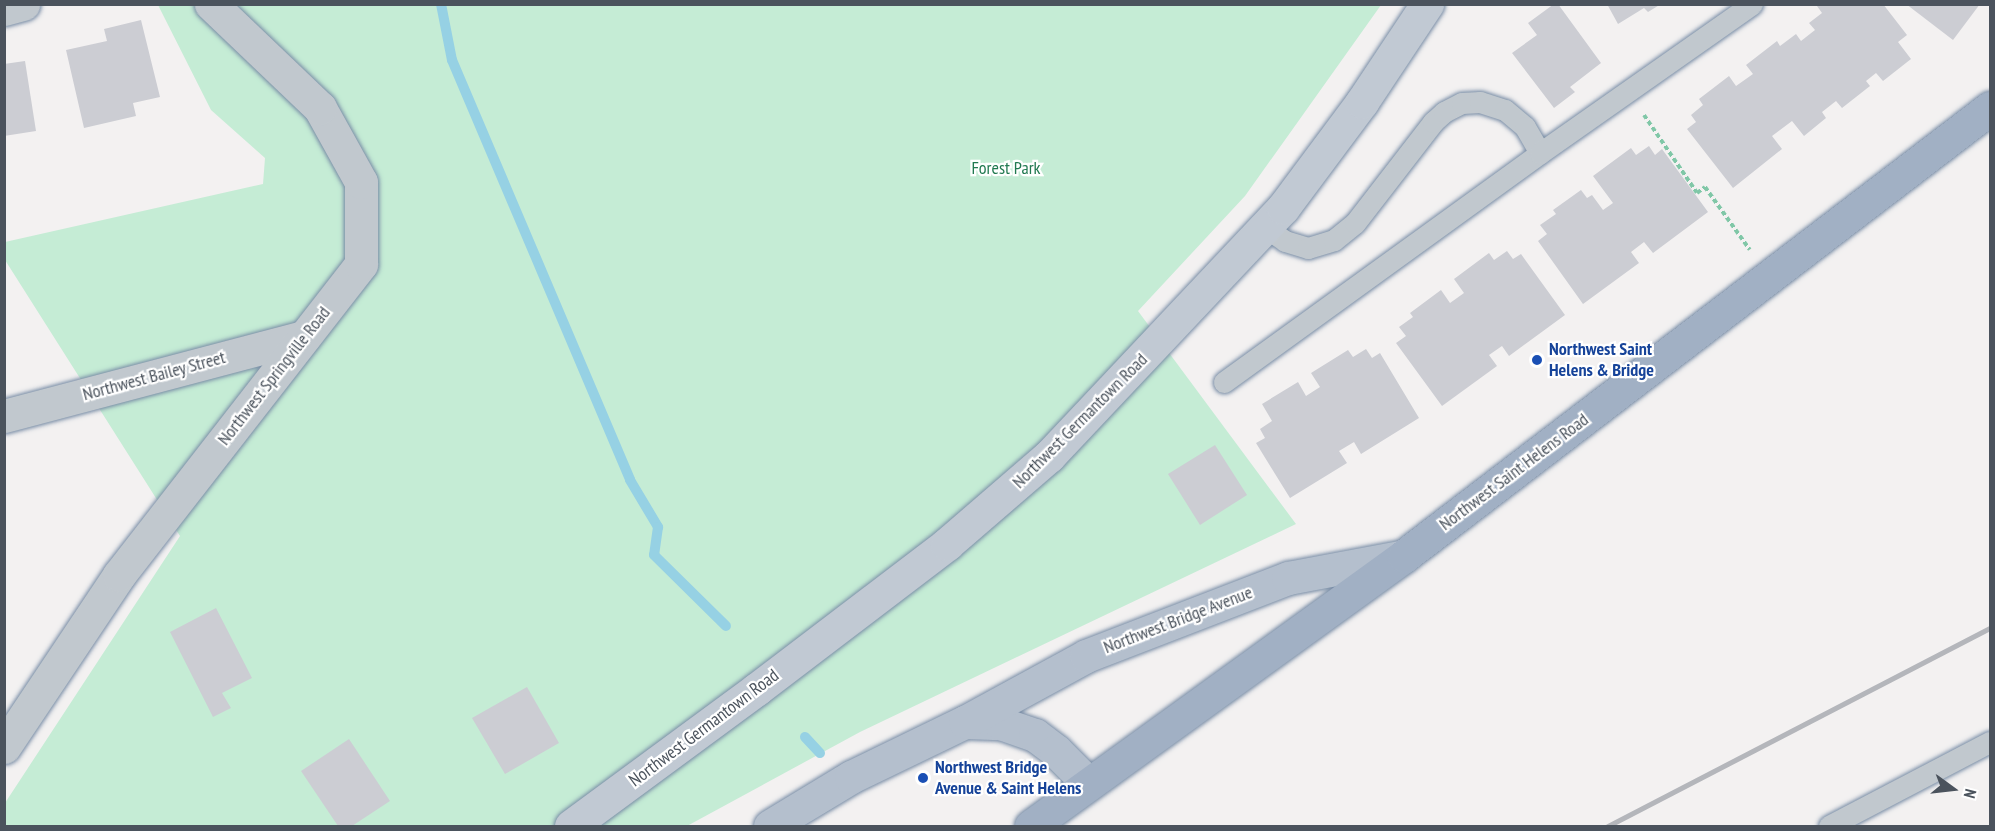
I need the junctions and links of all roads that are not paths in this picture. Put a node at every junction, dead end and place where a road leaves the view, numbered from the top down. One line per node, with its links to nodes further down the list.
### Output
1 (23, 4): 5 (street)
2 (211, 4): 9 (street, Northwest Springville Road)
3 (1426, 4): 8 (main road, Northwest Germantown Road)
4 (1752, 4): 7 (lane)
5 (4, 9)
6 (1990, 108): 12 (highway, Northwest Saint Helens Road)
7 (1540, 153): 8 (lane); 10 (lane)
8 (1265, 227): 17 (main road, Northwest Germantown Road)
9 (304, 337): 11 (street, Northwest Bailey Street); 15 (street, Northwest Springville Road)
10 (1224, 382)
11 (4, 416)
12 (1404, 556): 13 (main road, Northwest Bridge Avenue); 16 (highway, Northwest Saint Helens Road)
13 (965, 722): 16 (main road, Northwest Bridge Avenue); 18 (main road, Northwest Bridge Avenue)
14 (1990, 742): 20 (lane)
15 (4, 747)
16 (1088, 783): 19 (highway, Northwest Saint Helens Road)
17 (571, 826)
18 (770, 826)
19 (1031, 826)
20 (1829, 826)

